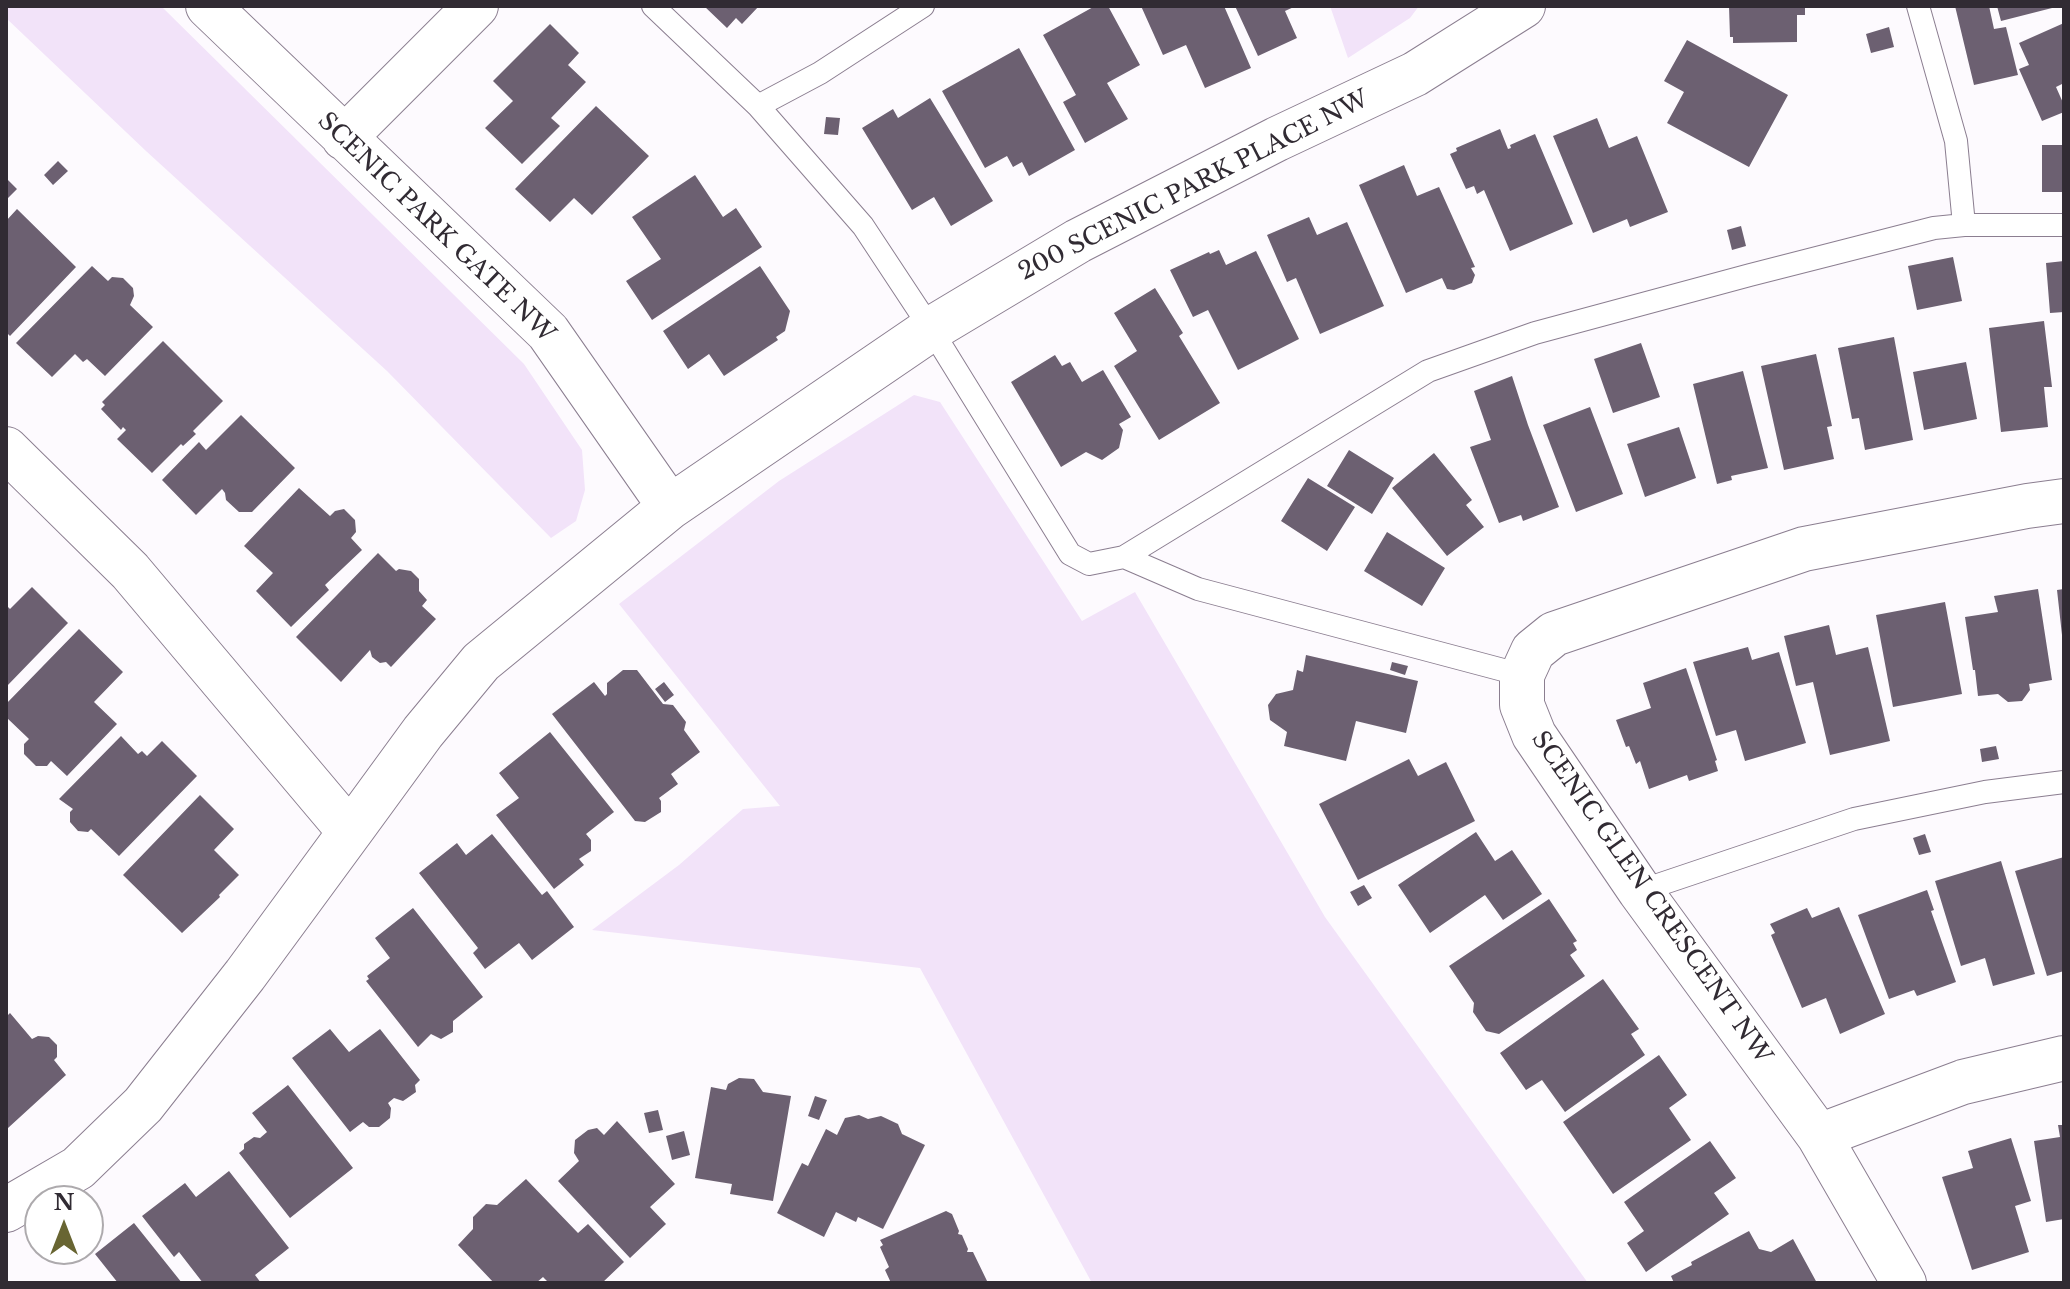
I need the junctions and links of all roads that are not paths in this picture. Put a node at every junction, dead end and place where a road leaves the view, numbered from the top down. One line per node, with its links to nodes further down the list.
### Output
1 (208, 6): 8 (street, SCENIC PARK GATE NW)
2 (476, 6): 8 (street)
3 (653, 6): 7 (lane)
4 (923, 6): 7 (lane)
5 (1523, 6): 11 (street, 200 SCENIC PARK PLACE NW)
6 (1918, 6): 9 (lane)
7 (758, 106): 11 (lane)
8 (344, 138): 14 (street, SCENIC PARK GATE NW)
9 (1964, 225): 10 (lane); 15 (lane)
10 (2064, 225)
11 (931, 329): 14 (street, 200 SCENIC PARK PLACE NW); 15 (lane)
12 (6, 449): 18 (street)
13 (2064, 501): 16 (street)
14 (670, 507): 18 (street, 200 SCENIC PARK PLACE NW)
15 (1124, 557): 16 (lane)
16 (1522, 675): 19 (street, SCENIC GLEN CRESCENT NW)
17 (2064, 782): 19 (lane)
18 (350, 832): 22 (street, 200 SCENIC PARK PLACE NW)
19 (1640, 891): 21 (street, SCENIC GLEN CRESCENT NW)
20 (2064, 1058): 21 (street)
21 (1819, 1136): 23 (street, SCENIC GLEN CRESCENT NW)
22 (6, 1210)
23 (1904, 1283)

